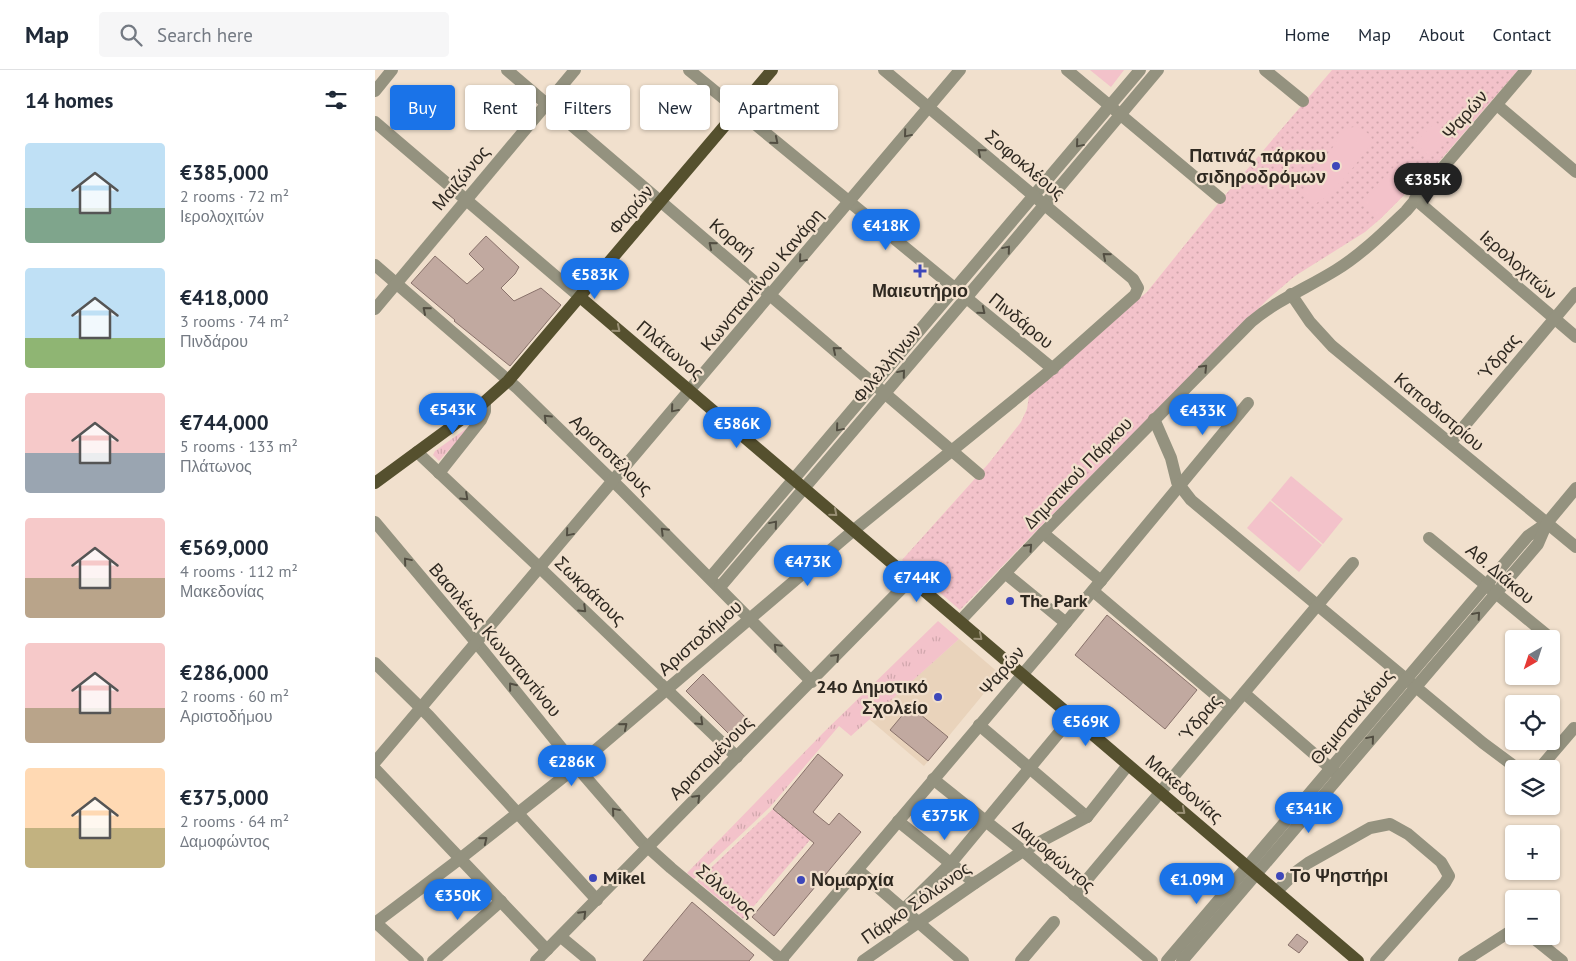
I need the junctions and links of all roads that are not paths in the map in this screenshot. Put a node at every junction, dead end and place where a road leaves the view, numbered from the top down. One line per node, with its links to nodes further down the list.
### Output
1 (392, 70): 15 (street)
2 (507, 70): 18 (street, Κοραή)
3 (575, 70): 13 (street, Μαιζώνος)
4 (689, 70): 16 (street, Πινδάρου)
5 (772, 70): 14 (main road, Φαρών)
6 (884, 70): 21 (street, Σοφοκλέους)
7 (960, 70): 21 (street, Κωνσταντίνου Κανάρη)
8 (1067, 70): 20 (street)
9 (1140, 70): 20 (street, Φιλελλήνων)
10 (1158, 70): 22 (street, Φιλελλήνων)
11 (1265, 70): 17 (street)
12 (1527, 70): 19 (street, Ψαρών)
13 (562, 85)
14 (759, 85)
15 (375, 91)
16 (720, 95)
17 (1303, 101)
18 (546, 103): 30 (street, Μαιζώνος)
19 (1497, 105): 27 (street); 31 (street, Ψαρών)
20 (1110, 106): 22 (street); 28 (street, Φιλελλήνων, one-way to 28)
21 (929, 108): 28 (street, Σοφοκλέους, one-way to 21); 33 (street, Κωνσταντίνου Κανάρη, one-way to 33)
22 (1121, 115): 29 (street); 34 (street, Φιλελλήνων)
23 (375, 122): 30 (street, Πλάτωνος)
24 (578, 130): 32 (street, Κοραή)
25 (721, 130): 32 (main road, Φαρών)
26 (762, 130): 33 (street, Πινδάρου, one-way to 33)
27 (1576, 172)
28 (1035, 196): 34 (street, Σοφοκλέους); 37 (street, Φιλελλήνων)
29 (1220, 198)
30 (465, 199): 36 (street, Μαιζώνος); 41 (street, Πλάτωνος)
31 (1415, 199): 39 (street, Ψαρών); 44 (street, Ιερολοχιτών)
32 (661, 201): 40 (street, Κοραή, one-way to 32); 41 (main road, Φαρών)
33 (849, 203): 37 (street, Πινδάρου); 40 (street, Κωνσταντίνου Κανάρη, one-way to 40)
34 (1045, 205): 42 (street, Φιλελλήνων, one-way to 34); 46 (street, Σοφοκλέους, one-way to 34)
35 (375, 265): 36 (street, Αριστοτέλους)
36 (396, 284): 43 (street, Μαιζώνος); 47 (street, Αριστοτέλους, one-way to 36)
37 (956, 290): 42 (street, Πινδάρου); 48 (street, Φιλελλήνων)
38 (1576, 293): 44 (street, Ύδρας)
39 (1291, 294): 52 (street, Δημοτικού Πάρκου, one-way to 39); 53 (street, Καποδιστρίου)
40 (771, 295): 48 (street, Κοραή, one-way to 40); 49 (street, Κωνσταντίνου Κανάρη)
41 (580, 297): 47 (main road, Φαρών); 49 (main road, Πλάτωνος, one-way to 49)
42 (966, 298): 46 (street, Πινδάρου, one-way to 46); 48 (street, Φιλελλήνων, one-way to 42)
43 (375, 309)
44 (1554, 319): 45 (street, Ιερολοχιτών); 53 (street, Ύδρας)
45 (1576, 337)
46 (1049, 372): 54 (street, Αριστοδήμου)
47 (509, 381): 50 (main road, Φαρών); 58 (street, Αριστοτέλους, one-way to 47)
48 (881, 388): 54 (street, Κοραή); 60 (street, Φιλελλήνων)
49 (690, 391): 58 (street, Κωνσταντίνου Κανάρη, one-way to 58); 60 (main road, Πλάτωνος)
50 (485, 402): 55 (main road, Φαρών); 56 (street)
51 (1249, 403): 61 (street, Ψαρών)
52 (1154, 420): 61 (street); 66 (street, Δημοτικού Πάρκου)
53 (1450, 443): 64 (street, Καποδιστρίου)
54 (952, 450): 57 (street, Κοραή); 65 (street, Αριστοδήμου)
55 (417, 452): 56 (street, Σωκράτους); 59 (main road, Φαρών)
56 (439, 472): 70 (street, Σωκράτους, one-way to 70)
57 (979, 474)
58 (613, 482): 70 (street, Κωνσταντίνου Κανάρη, one-way to 70); 72 (street, Αριστοτέλους, one-way to 58)
59 (375, 483)
60 (799, 484): 65 (main road, Πλάτωνος, one-way to 65); 72 (street, Φιλελλήνων); 75 (street, Φιλελλήνων, one-way to 60)
61 (1179, 486): 74 (street, Ψαρών); 78 (street)
62 (1576, 488): 64 (street, Θεμιστοκλέους)
63 (375, 522): 83 (street, Βασιλέως Κωνσταντίνου, one-way to 63)
64 (1547, 523): 68 (street, Καποδιστρίου); 76 (street, Θεμιστοκλέους)
65 (854, 530): 73 (main road, Πλάτωνος); 79 (street, Αριστοδήμου)
66 (1043, 533): 71 (street, Δημοτικού Πάρκου, one-way to 66); 74 (street)
67 (1429, 538): 76 (street, Αθ. Διάκου)
68 (1576, 547)
69 (1353, 564): 78 (street, Ύδρας)
70 (540, 568): 83 (street, Κωνσταντίνου Κανάρη); 88 (street, Σωκράτους, one-way to 88)
71 (1005, 573): 80 (street, Δημοτικού Πάρκου); 81 (street)
72 (710, 578): 75 (street, Αριστοτέλους)
73 (911, 579): 77 (main road, Πλάτωνος); 86 (street, Αριστομένους, one-way to 73)
74 (1097, 586): 81 (street, Ψαρών); 90 (street)
75 (720, 587): 79 (street, Αριστοτέλους)
76 (1491, 589): 82 (street, Αθ. Διάκου); 87 (street, Θεμιστοκλέους)
77 (941, 605): 80 (main road, Μακεδονίας)
78 (1318, 605): 87 (street); 89 (street, Ύδρας)
79 (749, 619): 86 (street, Αριστοτέλους, one-way to 79); 88 (street, Αριστοδήμου)
80 (961, 622): 85 (main road, Μακεδονίας, one-way to 85)
81 (1066, 623): 85 (street, Ψαρών)
82 (1541, 630)
83 (476, 644): 91 (street, Κωνσταντίνου Κανάρη); 100 (street, Βασιλέως Κωνσταντίνου, one-way to 83)
84 (375, 664): 91 (street)
85 (1022, 674): 92 (main road, Μακεδονίας); 93 (street, Ψαρών)
86 (812, 682): 95 (street, Αριστομένους)
87 (1411, 683): 96 (street); 103 (street, Θεμιστοκλέους)
88 (667, 690): 95 (street, Σωκράτους, one-way to 95); 100 (street, Αριστοδήμου, one-way to 88)
89 (1244, 693): 90 (street, Ύδρας); 103 (street)
90 (1231, 708): 105 (street, Ύδρας)
91 (421, 709): 98 (street, Κωνσταντίνου Κανάρη); 106 (street)
92 (1072, 717): 99 (main road, Μακεδονίας); 102 (street)
93 (979, 725): 102 (street); 104 (street, Ψαρών)
94 (1574, 728): 97 (street)
95 (737, 757): 110 (street, Αριστομένους, one-way to 95)
96 (1506, 760)
97 (1547, 760)
98 (375, 762)
99 (1128, 765): 105 (main road, Μακεδονίας); 107 (street, Πάρκο Σόλωνος)
100 (576, 766): 106 (street, Αριστοδήμου); 110 (street, Βασιλέως Κωνσταντίνου, one-way to 100)
101 (375, 769): 112 (street)
102 (1030, 769): 107 (street); 109 (street)
103 (1335, 772): 115 (street, Θεμιστοκλέους)
104 (933, 779): 108 (street, Ψαρών); 109 (street, Δαμοφώντος)
105 (1161, 792): 115 (main road, Μακεδονίας, one-way to 115); 118 (street, Ύδρας)
106 (517, 813): 112 (street, Αριστοδήμου, one-way to 106); 119 (street)
107 (1087, 817): 111 (street, Πάρκο Σόλωνος)
108 (898, 821): 113 (street); 114 (street, Ψαρών)
109 (986, 821): 111 (street, Δαμοφώντος); 113 (street)
110 (647, 847): 119 (street, Αριστομένους); 130 (street, Σόλωνος)
111 (1023, 851): 116 (street, Πάρκο Σόλωνος); 118 (street, Δαμοφώντος)
112 (461, 858): 120 (street); 122 (street, Αριστοδήμου)
113 (951, 863): 116 (street); 121 (street)
114 (858, 870): 121 (street); 130 (street, Ψαρών)
115 (1252, 870): 117 (main road, Μακεδονίας); 139 (street, Θεμιστοκλέους); 140 (street, Θεμιστοκλέους)
116 (975, 883): 123 (street, Πάρκο Σόλωνος)
117 (1277, 891): 141 (main road, Μακεδονίας); 142 (street)
118 (1074, 895): 138 (street, Δαμοφώντος)
119 (597, 900): 126 (street, Αριστομένους, one-way to 119)
120 (501, 901): 128 (street); 132 (street)
121 (904, 909): 123 (street)
122 (375, 922): 131 (street)
123 (919, 922): 135 (street, Πάρκο Σόλωνος); 136 (street)
124 (1054, 922): 137 (street)
125 (1505, 935): 143 (street)
126 (561, 937): 128 (street, Αριστομένους); 134 (street)
127 (1540, 945): 129 (street)
128 (547, 950): 133 (street, Αριστομένους)
129 (1553, 958)
130 (781, 960)
131 (418, 961)
132 (433, 961)
133 (536, 961)
134 (590, 961)
135 (863, 961)
136 (963, 961)
137 (1021, 961)
138 (1152, 961)
139 (1167, 961)
140 (1182, 961)
141 (1358, 961)
142 (1377, 961)
143 (1464, 961)

